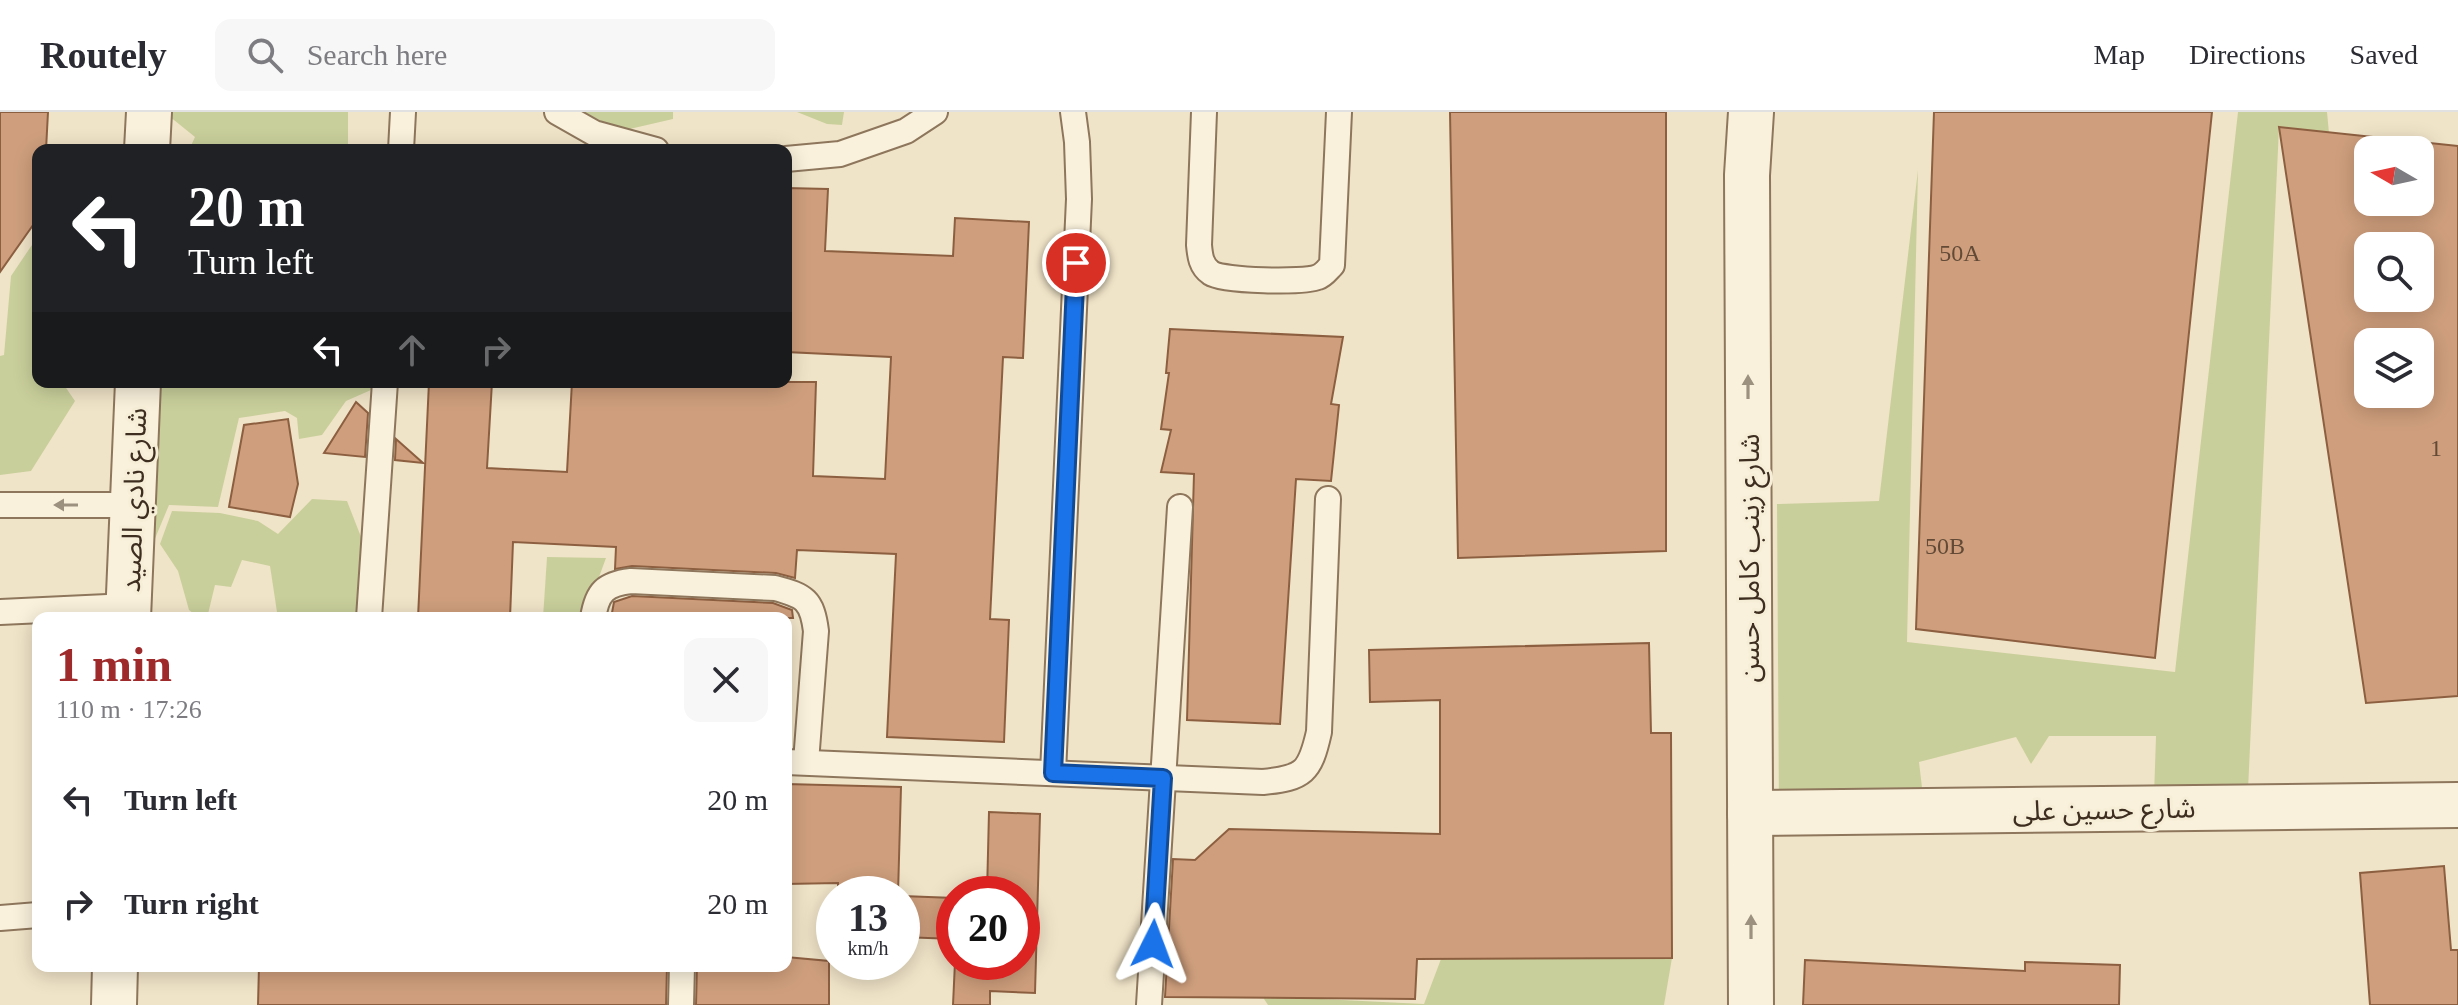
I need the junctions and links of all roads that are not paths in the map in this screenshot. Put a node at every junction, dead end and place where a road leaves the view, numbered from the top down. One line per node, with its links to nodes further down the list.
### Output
1 (149, 112): 9 (street)
2 (403, 112): 10 (lane)
3 (557, 112): 11 (lane)
4 (935, 112): 12 (lane)
5 (1073, 112): 24 (lane)
6 (1204, 112): 7 (lane)
7 (1339, 112)
8 (1751, 112): 27 (street, شارع زينب كامل حسن, one-way to 8)
9 (147, 144)
10 (401, 144)
11 (634, 144)
12 (792, 158)
13 (138, 388): 17 (street, شارع نادي الصيد)
14 (385, 388): 21 (lane)
15 (1328, 499): 25 (lane)
16 (0, 505): 17 (lane, one-way to 16)
17 (133, 505): 20 (street, شارع نادي الصيد)
18 (1180, 507): 25 (lane)
19 (0, 612): 20 (lane)
20 (129, 612)
21 (369, 612)
22 (595, 612): 23 (lane)
23 (796, 762): 24 (lane)
24 (1053, 773): 25 (lane)
25 (1163, 778): 34 (lane)
26 (2458, 805): 27 (street, شارع حسين على)
27 (1750, 813): 35 (street, شارع زينب كامل حسن, one-way to 27)
28 (32, 915): 29 (lane)
29 (0, 918)
30 (115, 972): 32 (street)
31 (682, 972): 33 (lane)
32 (114, 1005)
33 (681, 1005)
34 (1149, 1005)
35 (1751, 1005)

